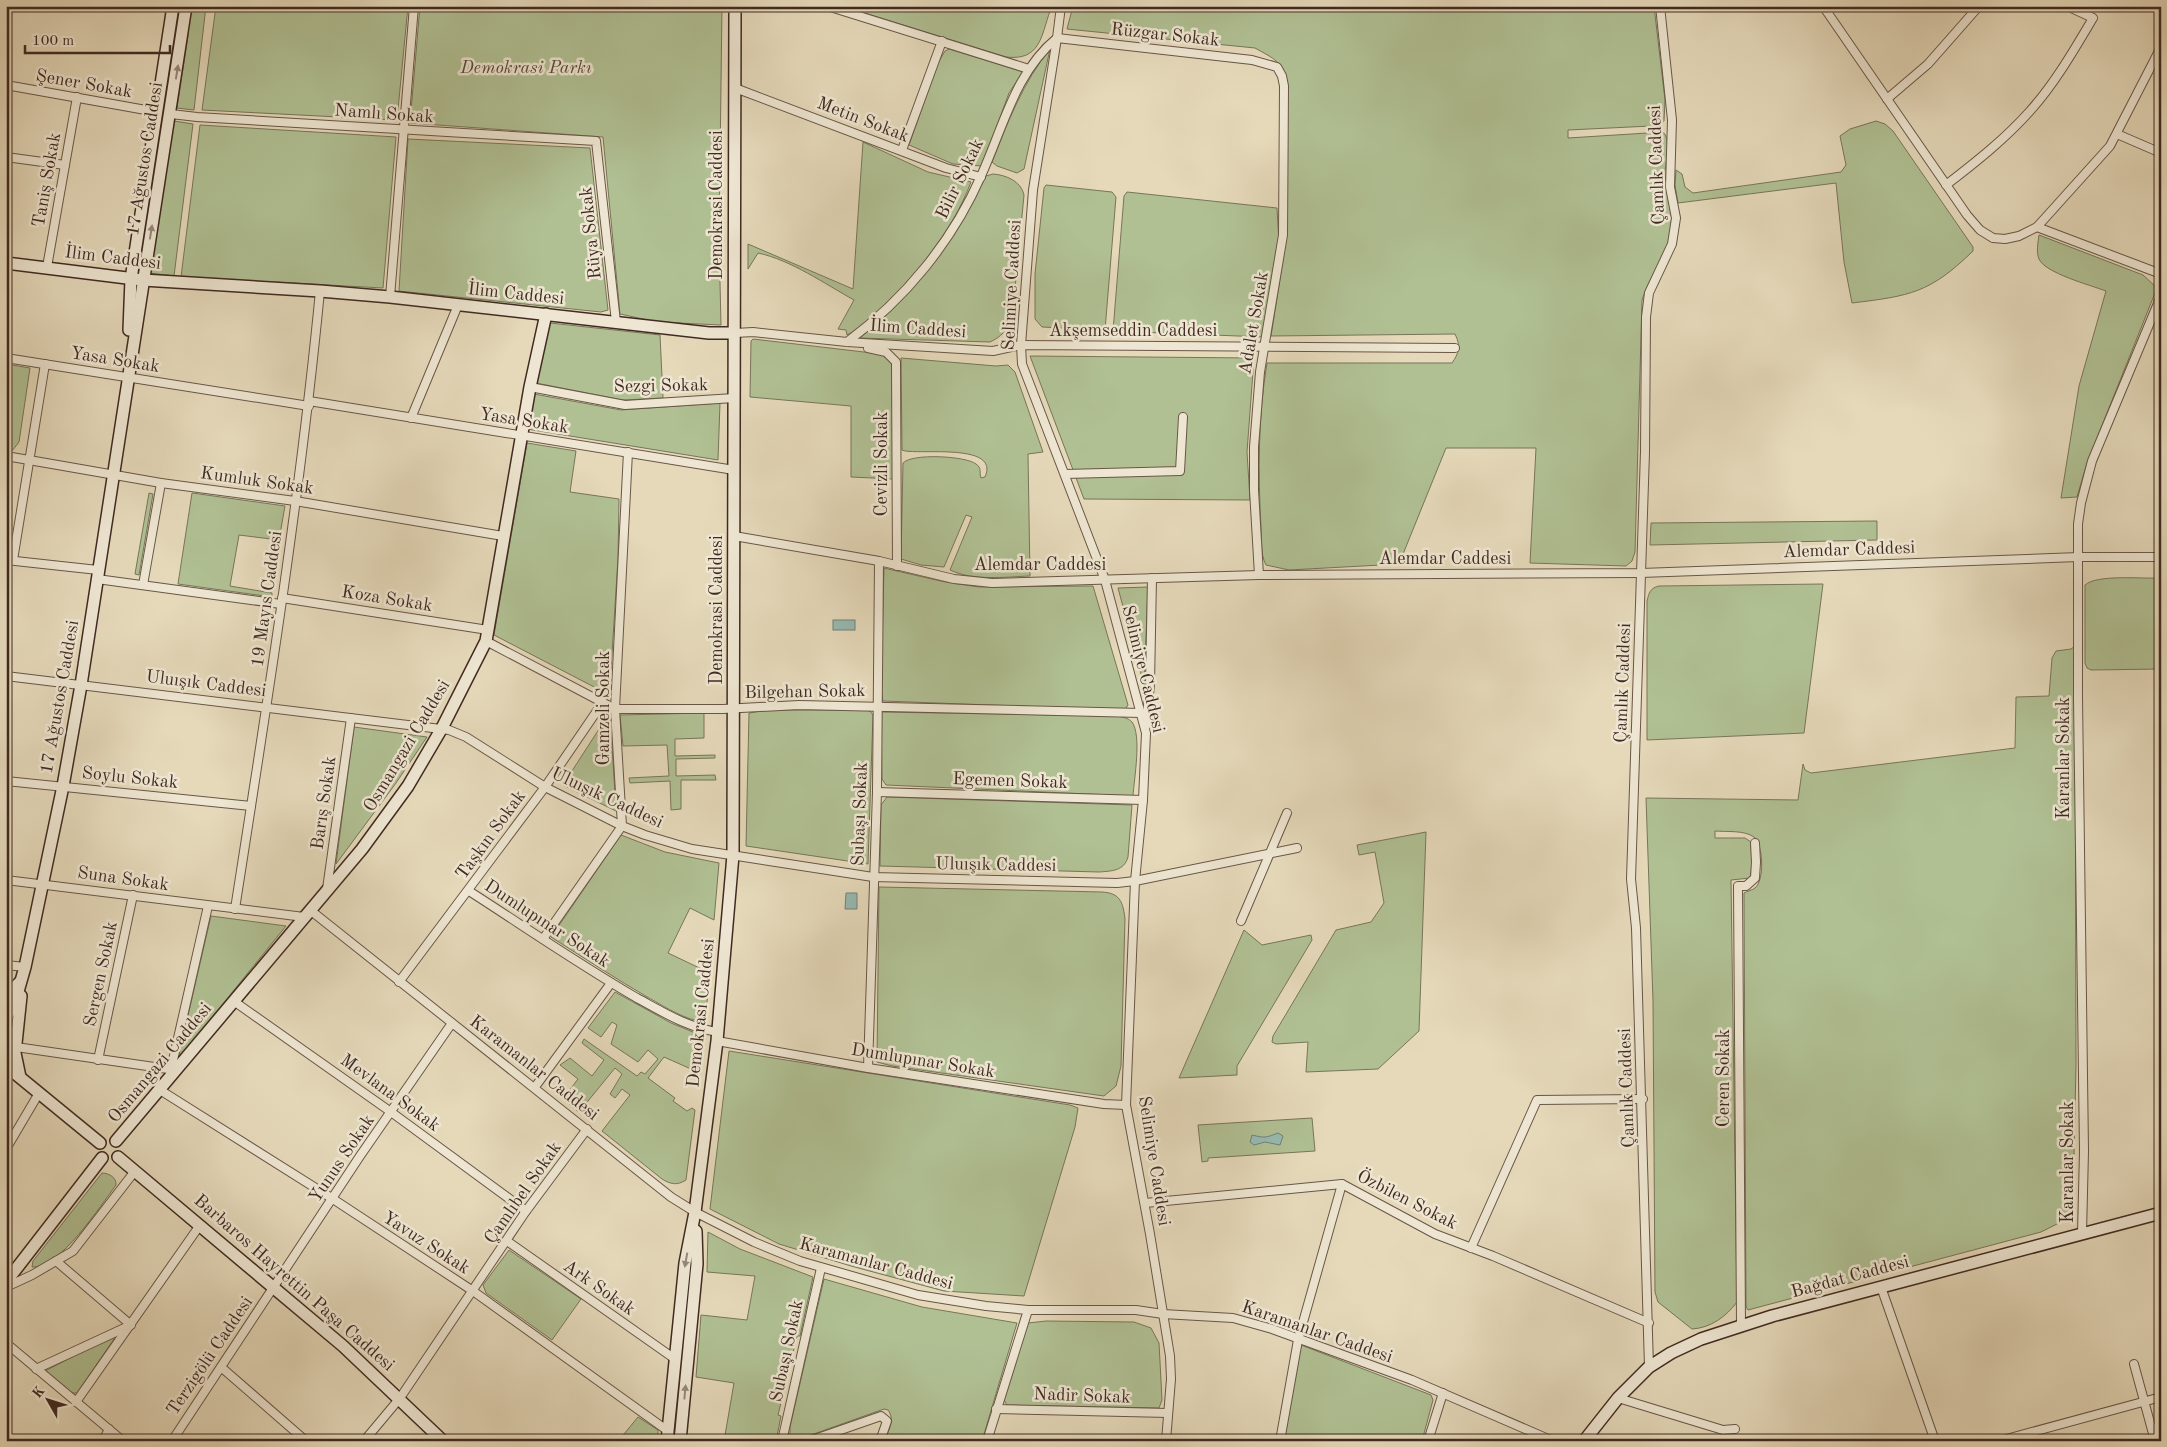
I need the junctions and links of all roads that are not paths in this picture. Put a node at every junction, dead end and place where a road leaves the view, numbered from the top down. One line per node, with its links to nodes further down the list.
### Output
1 (173, 6): 20 (street, 17 Ağustos Caddesi)
2 (186, 6): 21 (street, 17 Ağustos Caddesi, one-way to 2)
3 (414, 6): 22 (street)
4 (735, 6): 17 (street, Demokrasi Caddesi)
5 (828, 6): 12 (street)
6 (1061, 6): 11 (street)
7 (1660, 6): 72 (street, Çamlık Caddesi)
8 (1823, 6): 19 (street)
9 (1979, 6): 19 (street)
10 (2067, 6): 30 (street)
11 (1057, 38): 14 (street, Bilir Sokak); 15 (street, Rüzgar Sokak); 45 (street, Selimiye Caddesi)
12 (942, 41): 14 (street); 25 (street)
13 (2161, 47): 23 (street)
14 (1029, 69): 29 (street, Bilir Sokak)
15 (1282, 76): 46 (street, Adalet Sokak)
16 (6, 85): 18 (street, Şener Sokak)
17 (735, 88): 25 (street, Metin Sokak); 43 (street, Demokrasi Caddesi)
18 (78, 98): 20 (street, Şener Sokak); 28 (street, Taniş Sokak)
19 (1887, 99): 30 (street)
20 (158, 112): 35 (street, 17 Ağustos Caddesi)
21 (171, 114): 22 (street, Namlı Sokak); 36 (street, 17 Ağustos Caddesi, one-way to 21)
22 (404, 130): 24 (street, Namlı Sokak); 39 (street)
23 (2118, 134): 26 (street); 31 (street)
24 (596, 141): 42 (street, Rüya Sokak)
25 (902, 150): 29 (street, Metin Sokak)
26 (2161, 154)
27 (6, 157): 28 (street)
28 (65, 165): 33 (street, Taniş Sokak)
29 (981, 177): 44 (street, Bilir Sokak)
30 (1946, 185): 31 (street)
31 (2037, 227): 34 (street)
32 (6, 263): 33 (street, İlim Caddesi)
33 (47, 267): 35 (street, İlim Caddesi)
34 (2161, 274)
35 (131, 279): 36 (street, İlim Caddesi); 50 (street, 17 Ağustos Caddesi)
36 (143, 280): 37 (street, İlim Caddesi); 50 (street, 17 Ağustos Caddesi)
37 (320, 291): 39 (street, İlim Caddesi); 53 (street, 19 Mayıs Caddesi)
38 (2161, 296): 67 (street, Karanlar Sokak)
39 (390, 298): 40 (street, İlim Caddesi)
40 (458, 305): 41 (street, İlim Caddesi); 55 (street)
41 (546, 314): 42 (street, İlim Caddesi); 51 (street, Osmangazi Caddesi)
42 (616, 322): 43 (street, İlim Caddesi)
43 (735, 333): 44 (street, İlim Caddesi); 52 (street, Demokrasi Caddesi)
44 (846, 342): 45 (street, İlim Caddesi); 71 (street, Cevizli Sokak)
45 (1021, 345): 46 (street, Akşemseddin Caddesi); 61 (street, Selimiye Caddesi)
46 (1265, 347): 47 (street, Akşemseddin Caddesi); 74 (street, Adalet Sokak)
47 (1454, 348)
48 (6, 358): 49 (street, Yasa Sokak)
49 (45, 364): 50 (street, Yasa Sokak); 59 (street)
50 (128, 377): 53 (street, Yasa Sokak); 62 (street, 17 Ağustos Caddesi)
51 (530, 387): 52 (street, Sezgi Sokak); 56 (street, Osmangazi Caddesi)
52 (734, 398): 60 (street, Demokrasi Caddesi)
53 (309, 404): 55 (street, Yasa Sokak); 64 (street, 19 Mayıs Caddesi)
54 (1183, 417): 61 (street)
55 (411, 418): 56 (street, Yasa Sokak)
56 (521, 435): 57 (street, Yasa Sokak); 65 (street, Osmangazi Caddesi)
57 (628, 452): 60 (street, Yasa Sokak); 86 (street, Gamzeli Sokak)
58 (6, 456): 59 (street, Kumluk Sokak)
59 (30, 460): 62 (street, Kumluk Sokak); 69 (street)
60 (734, 470): 66 (street, Demokrasi Caddesi)
61 (1065, 474): 76 (street, Selimiye Caddesi)
62 (113, 475): 63 (street, Kumluk Sokak); 73 (street, 17 Ağustos Caddesi)
63 (161, 483): 64 (street, Kumluk Sokak); 77 (street)
64 (295, 501): 65 (street, Kumluk Sokak); 78 (street, 19 Mayıs Caddesi)
65 (503, 536): 79 (street, Osmangazi Caddesi)
66 (734, 536): 70 (street, Alemdar Caddesi); 85 (street, Demokrasi Caddesi)
67 (2080, 557): 68 (street, Alemdar Caddesi); 72 (street, Alemdar Caddesi); 151 (street, Karanlar Sokak)
68 (2161, 557)
69 (10, 560): 73 (street)
70 (879, 561): 71 (street, Alemdar Caddesi); 84 (street, Subaşı Sokak)
71 (897, 566): 76 (street, Alemdar Caddesi)
72 (1641, 573): 74 (street, Alemdar Caddesi); 134 (street, Çamlık Caddesi)
73 (97, 575): 77 (street, Koza Sokak); 81 (street, 17 Ağustos Caddesi)
74 (1259, 575): 75 (street, Alemdar Caddesi)
75 (1152, 578): 76 (street, Alemdar Caddesi); 90 (street)
76 (1105, 580): 87 (street, Selimiye Caddesi)
77 (143, 585): 78 (street, Koza Sokak)
78 (281, 601): 79 (street, Koza Sokak); 83 (street, 19 Mayıs Caddesi)
79 (487, 636): 82 (street); 89 (street, Osmangazi Caddesi)
80 (6, 676): 81 (street, Uluışık Caddesi)
81 (81, 685): 83 (street, Uluışık Caddesi); 92 (street, 17 Ağustos Caddesi)
82 (603, 702): 86 (street); 93 (street, Taşkın Sokak)
83 (267, 706): 88 (street, Uluışık Caddesi); 96 (street, 19 Mayıs Caddesi)
84 (878, 706): 85 (street, Bilgehan Sokak); 87 (street, Bilgehan Sokak); 94 (street, Subaşı Sokak)
85 (734, 708): 86 (street, Bilgehan Sokak); 102 (street, Demokrasi Caddesi)
86 (615, 709): 98 (street, Gamzeli Sokak)
87 (1141, 713): 90 (street, Selimiye Caddesi)
88 (351, 718): 89 (street, Uluışık Caddesi); 107 (street, Barış Sokak)
89 (442, 728): 93 (street, Uluışık Caddesi); 107 (street, Osmangazi Caddesi)
90 (1146, 733): 95 (street, Selimiye Caddesi)
91 (6, 781): 92 (street, Soylu Sokak)
92 (63, 786): 96 (street, Soylu Sokak); 106 (street, 17 Ağustos Caddesi)
93 (545, 787): 98 (street, Uluışık Caddesi); 108 (street, Taşkın Sokak)
94 (877, 792): 95 (street, Egemen Sokak); 103 (street, Subaşı Sokak)
95 (1143, 800): 105 (street, Selimiye Caddesi)
96 (251, 806): 111 (street, 19 Mayıs Caddesi)
97 (1287, 813): 101 (street)
98 (622, 826): 102 (street, Uluışık Caddesi); 114 (street)
99 (1755, 843): 165 (street, Ceren Sokak)
100 (1297, 848): 101 (street, Uluışık Caddesi)
101 (1270, 853): 105 (street, Uluışık Caddesi); 113 (street)
102 (733, 855): 103 (street, Uluışık Caddesi); 124 (street, Demokrasi Caddesi)
103 (873, 877): 105 (street, Uluışık Caddesi); 128 (street, Subaşı Sokak)
104 (6, 880): 106 (street, Suna Sokak)
105 (1135, 881): 135 (street, Selimiye Caddesi)
106 (42, 884): 109 (street, Suna Sokak); 116 (street, 17 Ağustos Caddesi)
107 (326, 891): 112 (street, Osmangazi Caddesi)
108 (469, 891): 114 (street, Dumlupınar Sokak); 118 (street, Taşkın Sokak)
109 (133, 895): 110 (street, Suna Sokak); 126 (street, Sergen Sokak)
110 (208, 906): 111 (street, Suna Sokak); 129 (street)
111 (235, 910): 112 (street, Suna Sokak)
112 (307, 913): 118 (street, Karamanlar Caddesi); 121 (street, Osmangazi Caddesi)
113 (1241, 920)
114 (543, 939): 119 (street, Dumlupınar Sokak)
115 (6, 965): 116 (street)
116 (25, 967): 117 (street, 17 Ağustos Caddesi)
117 (22, 980): 120 (street); 122 (street, 17 Ağustos Caddesi); 125 (street)
118 (399, 982): 123 (street, Karamanlar Caddesi)
119 (611, 983): 124 (street, Dumlupınar Sokak); 131 (street)
120 (6, 996)
121 (234, 1002): 129 (street, Osmangazi Caddesi); 136 (street, Mevlana Sokak)
122 (6, 1019)
123 (452, 1023): 131 (street, Karamanlar Caddesi); 136 (street, Yunus Sokak)
124 (717, 1036): 128 (street, Dumlupınar Sokak); 148 (street, Demokrasi Caddesi)
125 (16, 1047): 126 (street); 130 (street)
126 (98, 1060): 129 (street)
127 (6, 1066): 130 (street)
128 (868, 1068): 135 (street, Dumlupınar Sokak)
129 (174, 1070): 132 (street, Osmangazi Caddesi)
130 (20, 1077): 133 (street)
131 (535, 1087): 137 (street, Karamanlar Caddesi)
132 (160, 1090): 138 (street, Osmangazi Caddesi); 145 (street, Yavuz Sokak)
133 (39, 1093): 139 (street); 140 (street)
134 (1643, 1099): 153 (street); 163 (street, Çamlık Caddesi)
135 (1126, 1105): 146 (street, Selimiye Caddesi)
136 (391, 1112): 145 (street, Yunus Sokak); 147 (street, Mevlana Sokak)
137 (586, 1129): 147 (street, Çamlıbel Sokak); 148 (street, Karamanlar Caddesi)
138 (116, 1141): 139 (street); 141 (street)
139 (100, 1143): 142 (street)
140 (6, 1149)
141 (118, 1157): 142 (street); 143 (street, Barbaros Hayrettin Paşa Caddesi)
142 (102, 1158): 156 (street)
143 (135, 1171): 150 (street, Barbaros Hayrettin Paşa Caddesi); 154 (street)
144 (1342, 1184): 146 (street, Özbilen Sokak); 153 (street, Özbilen Sokak); 166 (street)
145 (333, 1199): 159 (street, Yunus Sokak); 160 (street, Yavuz Sokak)
146 (1145, 1203): 162 (street, Selimiye Caddesi)
147 (526, 1211): 152 (street, Çamlıbel Sokak)
148 (695, 1212): 155 (street, Karamanlar Caddesi); 168 (street, Demokrasi Caddesi, one-way to 168); 190 (street, Demokrasi Caddesi, one-way to 148)
149 (2161, 1213): 151 (street, Bağdat Caddesi)
150 (200, 1225): 159 (street, Barbaros Hayrettin Paşa Caddesi); 164 (street)
151 (2082, 1234): 158 (street, Bağdat Caddesi)
152 (507, 1241): 160 (street, Çamlıbel Sokak); 168 (street, Ark Sokak)
153 (1471, 1248): 163 (street, Özbilen Sokak)
154 (56, 1261): 157 (street); 164 (street)
155 (820, 1268): 161 (street, Karamanlar Caddesi); 191 (street, Subaşı Sokak)
156 (6, 1282)
157 (6, 1287)
158 (1881, 1287): 165 (street, Bağdat Caddesi); 200 (street)
159 (274, 1288): 170 (street, Terzigölü Caddesi); 175 (street, Barbaros Hayrettin Paşa Caddesi)
160 (473, 1291): 175 (street, Çamlıbel Sokak); 183 (street, Yavuz Sokak)
161 (1028, 1310): 162 (street, Karamanlar Caddesi); 179 (street)
162 (1163, 1314): 166 (street, Karamanlar Caddesi); 180 (street, Selimiye Caddesi)
163 (1650, 1323): 171 (street, Çamlık Caddesi)
164 (130, 1325): 172 (street); 177 (street)
165 (1741, 1325): 171 (street, Bağdat Caddesi)
166 (1298, 1340): 173 (street, Karamanlar Caddesi); 196 (street)
167 (6, 1343): 172 (street)
168 (675, 1359): 183 (street, Demokrasi Caddesi)
169 (2134, 1364): 178 (street)
170 (221, 1367): 186 (street, Terzigölü Caddesi); 187 (street)
171 (1650, 1367): 176 (street, Bağdat Caddesi)
172 (36, 1369): 177 (street)
173 (1443, 1393): 197 (street); 198 (street, Karamanlar Caddesi)
174 (2161, 1397): 178 (street)
175 (400, 1398): 188 (street, Çamlıbel Sokak); 189 (street, Barbaros Hayrettin Paşa Caddesi)
176 (1618, 1398): 182 (street); 199 (street, Bağdat Caddesi)
177 (76, 1402): 181 (street)
178 (2144, 1402): 201 (street); 202 (street)
179 (996, 1409): 180 (street, Nadir Sokak); 194 (street)
180 (1168, 1413): 195 (street, Selimiye Caddesi)
181 (109, 1429): 184 (street); 185 (street)
182 (1735, 1429)
183 (668, 1436)
184 (103, 1441)
185 (123, 1441)
186 (172, 1441)
187 (306, 1441)
188 (364, 1441)
189 (443, 1441)
190 (680, 1441)
191 (782, 1441)
192 (809, 1441): 193 (street)
193 (880, 1441)
194 (987, 1441)
195 (1166, 1441)
196 (1280, 1441)
197 (1428, 1441)
198 (1554, 1441)
199 (1584, 1441)
200 (1936, 1441)
201 (1999, 1441)
202 (2155, 1441)

